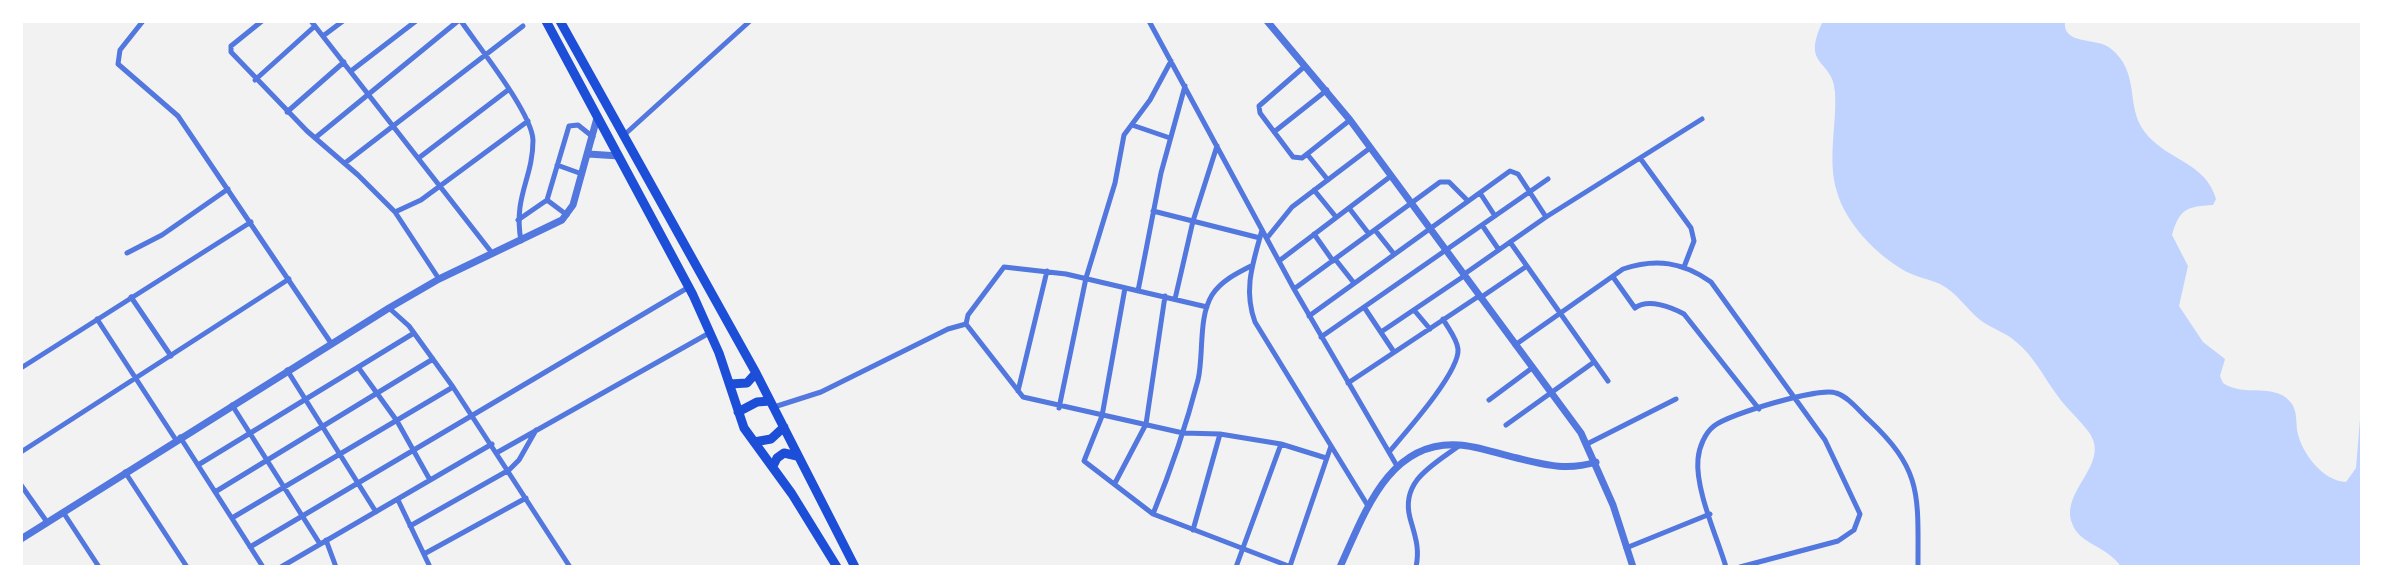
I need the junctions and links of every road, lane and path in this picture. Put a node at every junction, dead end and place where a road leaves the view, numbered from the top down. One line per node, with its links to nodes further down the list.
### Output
1 (144, 21): 50 (street)
2 (262, 21): 19 (street)
3 (343, 21): 13 (street)
4 (416, 21): 18 (street)
5 (459, 21): 14 (street); 23 (street)
6 (546, 21): 25 (main road)
7 (560, 21): 32 (main road)
8 (750, 21): 32 (street)
9 (1149, 21): 15 (street)
10 (1267, 21): 17 (street)
11 (313, 24): 13 (street); 19 (street)
12 (523, 26): 14 (street)
13 (323, 36): 16 (street)
14 (484, 56): 21 (street); 29 (street)
15 (1171, 61): 20 (street); 30 (street)
16 (344, 62): 18 (street); 24 (street)
17 (1306, 65): 22 (street); 31 (street)
18 (351, 71): 23 (street)
19 (255, 80): 24 (street)
20 (1185, 86): 35 (street); 36 (street)
21 (508, 90): 28 (street); 41 (street)
22 (1327, 90): 27 (street); 31 (street)
23 (369, 93): 29 (street); 34 (street)
24 (287, 112): 34 (street)
25 (597, 118): 33 (street); 40 (main road)
26 (1702, 119): 42 (street)
27 (1350, 120): 37 (street); 39 (street)
28 (528, 121): 49 (street); 64 (street)
29 (394, 125): 41 (street); 43 (street)
30 (1132, 125): 35 (street); 90 (street)
31 (1275, 132): 39 (street)
32 (623, 136): 126 (main road)
33 (593, 137): 38 (street); 44 (street)
34 (315, 138): 43 (street)
35 (1170, 138): 58 (street)
36 (1217, 146): 66 (street); 68 (street)
37 (1370, 148): 46 (street); 48 (street)
38 (588, 154): 40 (street); 45 (street)
39 (1307, 155): 48 (street)
40 (619, 156): 94 (main road)
41 (419, 157): 49 (street)
42 (1640, 158): 63 (street); 86 (street)
43 (345, 163): 59 (street)
44 (557, 165): 45 (street); 54 (street)
45 (582, 174): 60 (street)
46 (1391, 176): 56 (street); 57 (street)
47 (1548, 179): 52 (street)
48 (1328, 180): 51 (street)
49 (442, 186): 59 (street); 80 (street)
50 (228, 189): 65 (street); 79 (street)
51 (1314, 190): 62 (street); 74 (street)
52 (1530, 192): 53 (street); 61 (street); 63 (street)
53 (1480, 193): 55 (street); 61 (street)
54 (547, 200): 60 (street); 64 (street)
55 (1468, 201): 56 (street); 69 (street)
56 (1411, 204): 69 (street); 70 (street)
57 (1349, 208): 62 (street); 72 (street)
58 (1153, 211): 66 (street); 97 (street)
59 (395, 212): 92 (street)
60 (567, 215): 75 (street)
61 (1496, 216): 67 (street)
62 (1336, 217): 71 (street)
63 (1546, 217): 76 (street)
64 (518, 220): 75 (street)
65 (251, 222): 91 (street); 99 (street)
66 (1193, 222): 73 (street); 101 (street)
67 (1482, 225): 77 (street); 78 (street)
68 (1262, 229): 73 (street); 74 (street)
69 (1429, 229): 77 (street); 81 (street)
70 (1376, 230): 72 (street); 81 (street)
71 (1314, 234): 82 (street); 83 (street)
72 (1369, 234): 82 (street)
73 (1259, 238): 84 (street)
74 (1267, 239): 83 (street)
75 (522, 241): 80 (street)
76 (1510, 242): 78 (street); 85 (street)
77 (1445, 250): 88 (street); 103 (street)
78 (1499, 250): 88 (street)
79 (127, 253)
80 (492, 253): 92 (street)
81 (1394, 254): 93 (street)
82 (1334, 260): 93 (street); 96 (street)
83 (1279, 261): 96 (street)
84 (1251, 266): 102 (street); 161 (street)
85 (1527, 266): 100 (street); 106 (street)
86 (1684, 267): 89 (street); 135 (street)
87 (1047, 271): 90 (street); 110 (street); 132 (street)
88 (1464, 276): 100 (street); 105 (street)
89 (1612, 277): 106 (street); 142 (street)
90 (1086, 278): 95 (street); 141 (street)
91 (289, 279): 116 (street); 119 (street)
92 (439, 279): 104 (street)
93 (1354, 283): 107 (street)
94 (689, 287): 112 (main road); 144 (street)
95 (1125, 288): 97 (street); 145 (street)
96 (1294, 289): 107 (street)
97 (1138, 290): 98 (street)
98 (1165, 296): 101 (street); 147 (street)
99 (131, 297): 108 (street); 119 (street)
100 (1479, 297): 109 (street); 117 (street)
101 (1175, 299): 102 (street)
102 (1207, 307): 153 (street)
103 (1364, 307): 113 (street); 115 (street)
104 (389, 308): 114 (street); 116 (street)
105 (1414, 310): 111 (street); 113 (street)
106 (1560, 313): 117 (street); 121 (street)
107 (1309, 316): 115 (street)
108 (97, 319): 123 (street); 127 (street)
109 (1443, 320): 111 (street); 164 (street)
110 (966, 324): 132 (street); 140 (street)
111 (1430, 329): 118 (street)
112 (710, 332): 130 (main road); 150 (street)
113 (1381, 332): 118 (street)
114 (414, 333): 120 (street); 122 (street)
115 (1321, 337): 129 (street)
116 (331, 343): 125 (street)
117 (1514, 345): 124 (street)
118 (1394, 352): 129 (street)
119 (171, 356): 127 (street)
120 (433, 359): 131 (street); 134 (street)
121 (1594, 362): 128 (street); 133 (street)
122 (358, 367): 134 (street); 136 (street)
123 (21, 368)
124 (1532, 368): 133 (street); 137 (street)
125 (287, 370): 136 (street); 139 (street)
126 (756, 373): 130 (main road); 140 (main road)
127 (135, 379): 155 (street); 163 (street)
128 (1608, 381)
129 (1348, 383): 164 (street)
130 (730, 384): 143 (main road)
131 (453, 387): 144 (street); 146 (street)
132 (1018, 391): 141 (street)
133 (1551, 392): 148 (street); 159 (street)
134 (377, 393): 146 (street); 149 (street)
135 (1798, 398): 142 (street); 200 (street); 216 (street)
136 (306, 399): 149 (street); 152 (street)
137 (1489, 400)
138 (1676, 400): 159 (street)
139 (232, 404): 152 (street); 155 (street)
140 (772, 404): 143 (main road); 151 (main road)
141 (1059, 408): 145 (street)
142 (1759, 409): 188 (street)
143 (738, 412): 156 (main road)
144 (472, 416): 157 (street); 162 (street)
145 (1102, 416): 147 (street); 178 (street)
146 (397, 421): 162 (street); 166 (street)
147 (1146, 424): 153 (street); 178 (street)
148 (1506, 425)
149 (323, 426): 166 (street); 169 (street)
150 (538, 427): 165 (street); 174 (street)
151 (784, 428): 156 (main road); 167 (main road)
152 (250, 433): 169 (street); 171 (street)
153 (1183, 433): 154 (street); 187 (street)
154 (1220, 434): 158 (street); 193 (street)
155 (178, 438): 171 (street); 175 (street)
156 (754, 442): 172 (main road)
157 (492, 444): 165 (street); 176 (street)
158 (1281, 444): 168 (street); 198 (street)
159 (1587, 444): 170 (street)
160 (1460, 445): 170 (street); 173 (street); 213 (street)
161 (1331, 446): 168 (street); 184 (street)
162 (414, 450): 176 (street); 177 (street)
163 (21, 452)
164 (1389, 452): 173 (street)
165 (498, 453): 174 (street)
166 (340, 454): 177 (street); 180 (street)
167 (797, 456): 172 (main road); 209 (main road)
168 (1326, 458): 211 (street)
169 (267, 460): 180 (street); 181 (street)
170 (1596, 461): 197 (street)
171 (198, 465): 181 (street)
172 (773, 466): 208 (main road)
173 (1397, 466): 184 (street)
174 (509, 470): 182 (street); 192 (street)
175 (125, 472): 185 (street); 202 (street)
176 (430, 480): 183 (street)
177 (358, 483): 186 (street); 189 (street)
178 (1115, 484): 187 (street)
179 (21, 485): 191 (street)
180 (284, 487): 189 (street); 190 (street)
181 (215, 492): 190 (street)
182 (526, 498): 199 (street); 207 (street)
183 (398, 500): 186 (street); 192 (street)
184 (1368, 506): 212 (street)
185 (63, 512): 191 (street); 201 (street)
186 (376, 512): 195 (street)
187 (1153, 514): 193 (street)
188 (1710, 514): 197 (street); 215 (street)
189 (302, 516): 195 (street); 196 (street)
190 (232, 518): 196 (street)
191 (47, 522): 194 (street)
192 (410, 526): 199 (street)
193 (1193, 530): 198 (street)
194 (21, 539)
195 (323, 542): 204 (street); 205 (street)
196 (250, 547): 203 (street)
197 (1626, 548): 214 (street)
198 (1243, 549): 210 (street); 211 (street)
199 (424, 554): 206 (street)
200 (1918, 564)
201 (99, 567)
202 (187, 567)
203 (263, 567)
204 (281, 567)
205 (336, 567)
206 (430, 567)
207 (570, 567)
208 (837, 567)
209 (855, 567)
210 (1237, 567)
211 (1291, 567)
212 (1340, 567)
213 (1416, 567)
214 (1633, 567)
215 (1726, 567)
216 (1740, 567)

